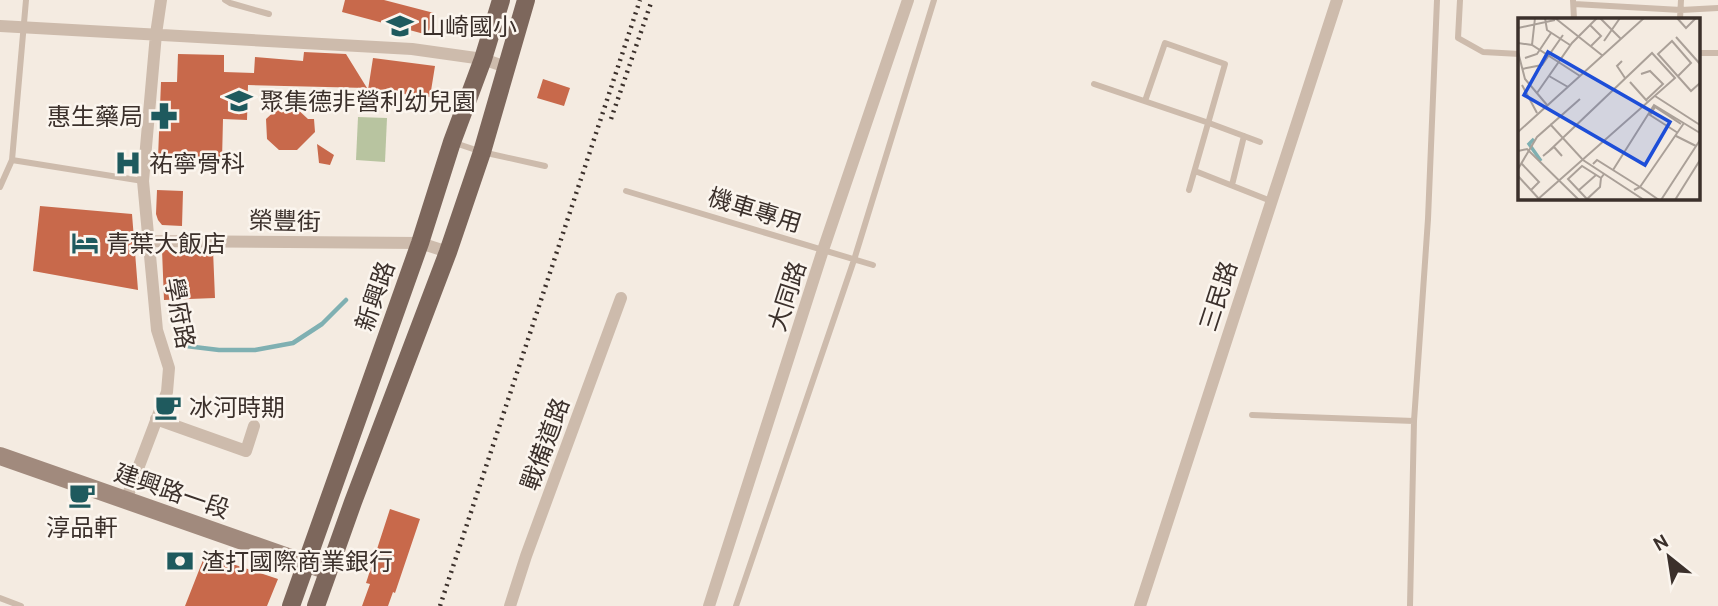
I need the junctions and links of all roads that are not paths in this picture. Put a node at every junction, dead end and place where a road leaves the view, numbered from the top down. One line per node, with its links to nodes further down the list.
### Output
1 (26, 0): 18 (lane)
2 (161, 0): 19 (street, 學府路)
3 (225, 0): 15 (lane)
4 (501, 0): 23 (main road, 新興路)
5 (526, 0): 24 (main road)
6 (908, 0): 43 (street, 大同路)
7 (934, 0): 45 (lane)
8 (1337, 0): 40 (street, 三民路)
9 (1437, 0): 50 (lane)
10 (1460, 0): 22 (lane)
11 (1681, 0): 14 (lane)
12 (1573, 2): 14 (lane)
13 (1718, 8): 14 (lane)
14 (1681, 10): 16 (lane)
15 (269, 14)
16 (1680, 18)
17 (0, 26): 18 (street)
18 (24, 26): 19 (street); 32 (lane)
19 (156, 34): 23 (street); 35 (street, 學府路)
20 (1700, 53): 21 (lane)
21 (1718, 53)
22 (1518, 54)
23 (483, 59): 24 (street); 29 (main road, 新興路)
24 (506, 66): 31 (main road)
25 (1094, 84): 26 (lane)
26 (1145, 101): 27 (lane); 27 (lane)
27 (1209, 123): 28 (lane); 34 (lane)
28 (1244, 136): 30 (lane); 36 (lane)
29 (452, 142): 31 (lane); 42 (main road, 新興路)
30 (1261, 142)
31 (482, 152): 33 (lane); 44 (main road)
32 (12, 160): 35 (lane); 37 (lane)
33 (545, 166)
34 (1195, 171): 36 (lane); 38 (lane)
35 (144, 181): 41 (street, 學府路)
36 (1231, 185): 40 (lane)
37 (0, 187)
38 (1189, 190)
39 (626, 191): 43 (lane, 機車專用)
40 (1271, 201): 63 (street, 三民路)
41 (150, 241): 42 (street, 榮豐街); 49 (street, 學府路)
42 (420, 243): 44 (street, 榮豐街); 54 (main road, 新興路)
43 (823, 250): 45 (lane, 機車專用); 61 (street, 大同路)
44 (448, 251): 55 (main road)
45 (854, 260): 46 (lane, 機車專用); 62 (lane)
46 (873, 265)
47 (621, 298): 60 (street, 戰備道路)
48 (1252, 415): 50 (lane)
49 (156, 419): 51 (street); 53 (street, 學府路)
50 (1414, 421): 64 (lane)
51 (254, 426)
52 (0, 456): 53 (street, 建興路一段)
53 (126, 500): 54 (street, 建興路一段)
54 (307, 563): 55 (street, 建興路一段); 58 (main road, 新興路)
55 (328, 571): 59 (main road)
56 (0, 598): 57 (lane)
57 (21, 606)
58 (291, 606)
59 (316, 606)
60 (510, 606)
61 (709, 606)
62 (736, 606)
63 (1140, 606)
64 (1410, 606)

